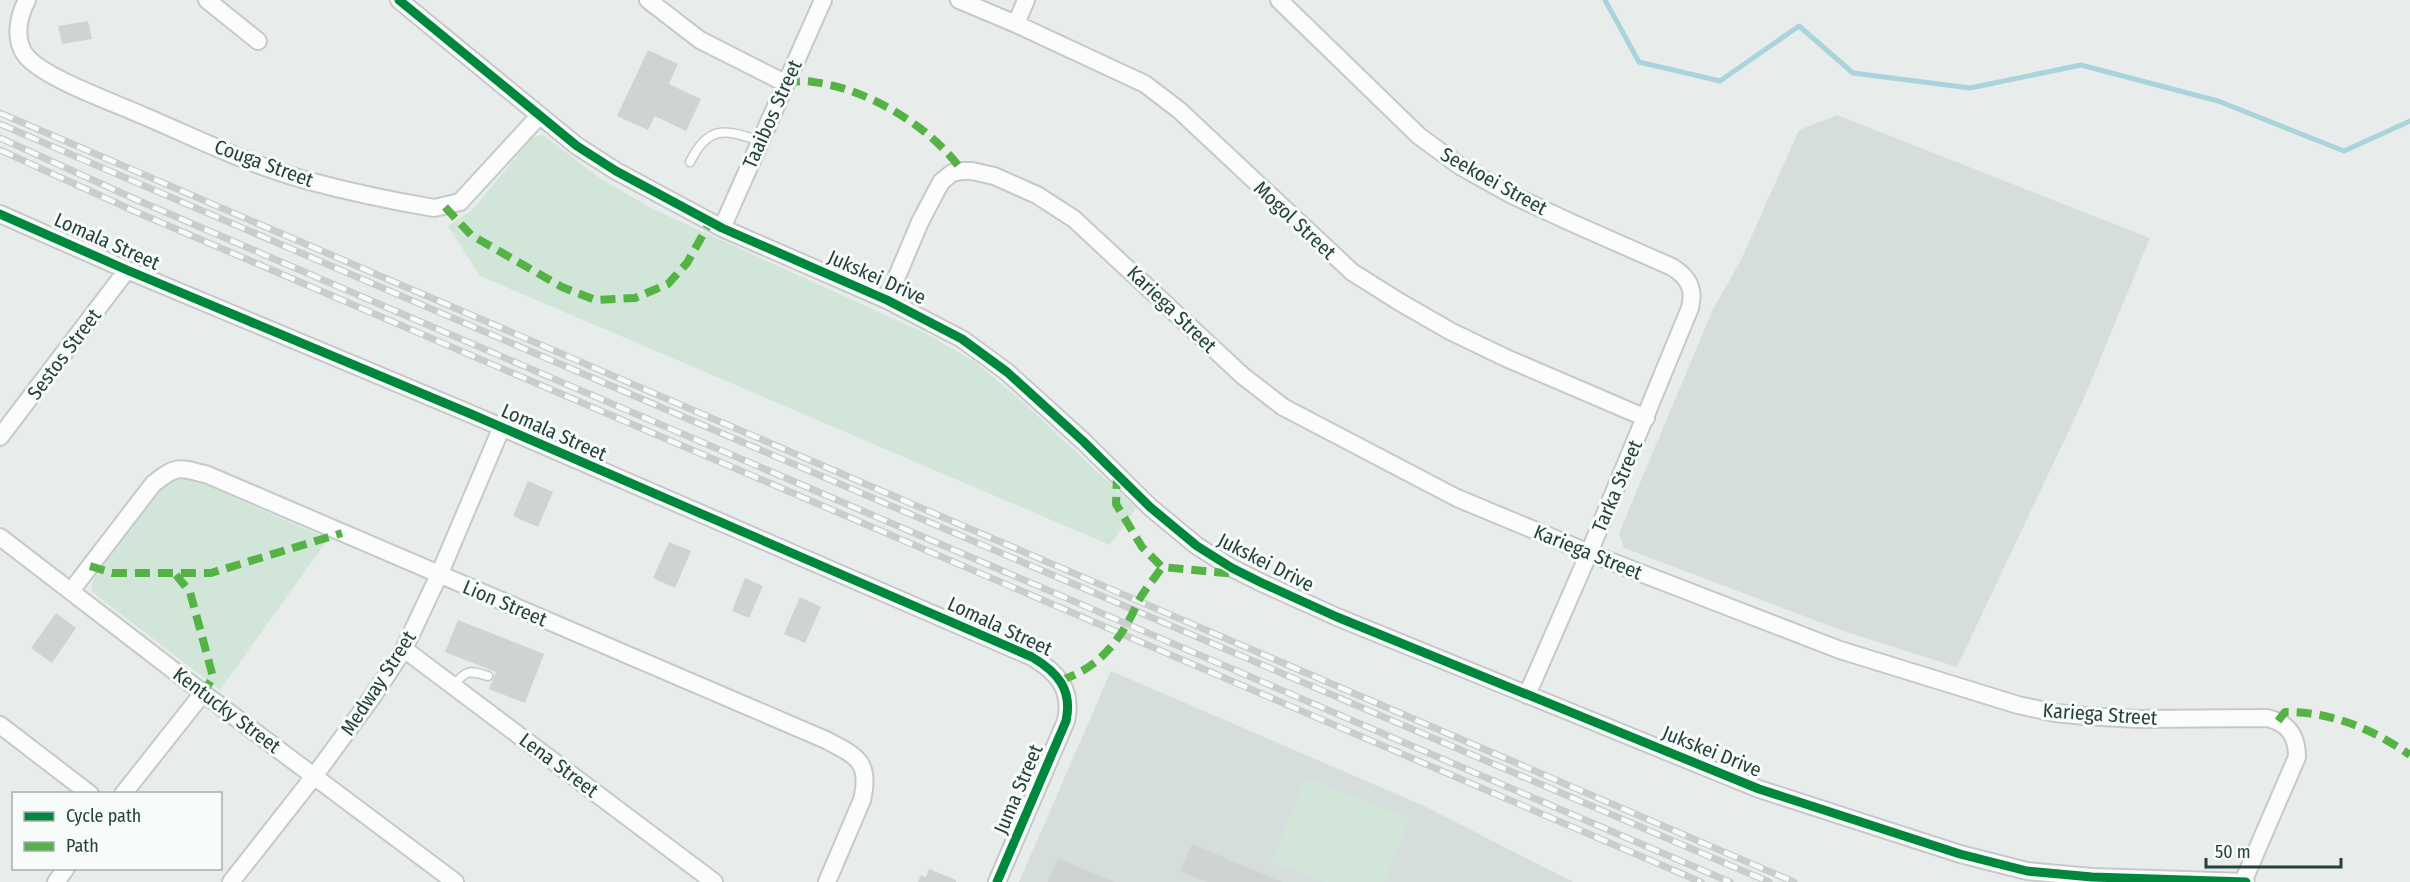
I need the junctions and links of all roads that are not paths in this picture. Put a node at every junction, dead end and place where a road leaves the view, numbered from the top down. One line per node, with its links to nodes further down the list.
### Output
1 (27, 0): 12 (street, Couga Street)
2 (207, 0): 10 (street)
3 (399, 0): 12 (street, Jukskei Drive)
4 (648, 0): 11 (street)
5 (823, 0): 11 (street, Taaibos Street)
6 (959, 0): 9 (street, Mogol Street)
7 (1026, 0): 9 (street)
8 (1279, 0): 19 (street, Seekoei Street)
9 (1016, 24): 20 (street, Mogol Street)
10 (258, 41)
11 (785, 83): 13 (street, Taaibos Street)
12 (539, 116): 16 (street, Jukskei Drive)
13 (760, 141): 14 (lane); 16 (street, Taaibos Street)
14 (690, 162)
15 (0, 214): 17 (street, Lomala Street)
16 (722, 228): 18 (street, Jukskei Drive)
17 (127, 270): 21 (street, Lomala Street); 22 (street, Sestos Street)
18 (887, 300): 24 (street, Kariega Street); 31 (street, Jukskei Drive)
19 (1690, 308): 20 (street, Tarka Street)
20 (1646, 418): 24 (street, Tarka Street)
21 (501, 429): 25 (street, Medway Street); 32 (street, Lomala Street)
22 (0, 437)
23 (0, 537): 26 (street, Kentucky Street)
24 (1589, 553): 31 (street, Tarka Street); 42 (street, Kariega Street)
25 (439, 575): 26 (street, Lion Street); 27 (street, Medway Street); 40 (street, Lion Street)
26 (71, 591): 30 (street, Kentucky Street)
27 (404, 649): 29 (street, Lena Street); 34 (street, Medway Street)
28 (488, 676): 29 (lane)
29 (453, 686): 39 (street, Lena Street)
30 (203, 693): 34 (street, Kentucky Street); 36 (street)
31 (1527, 696): 42 (street, Jukskei Drive)
32 (1068, 709): 41 (street, Juma Street)
33 (0, 725): 35 (street)
34 (315, 776): 37 (street, Medway Street); 38 (street, Kentucky Street)
35 (87, 792)
36 (125, 792)
37 (231, 882)
38 (455, 882)
39 (714, 882)
40 (827, 882)
41 (998, 882)
42 (2245, 882)

